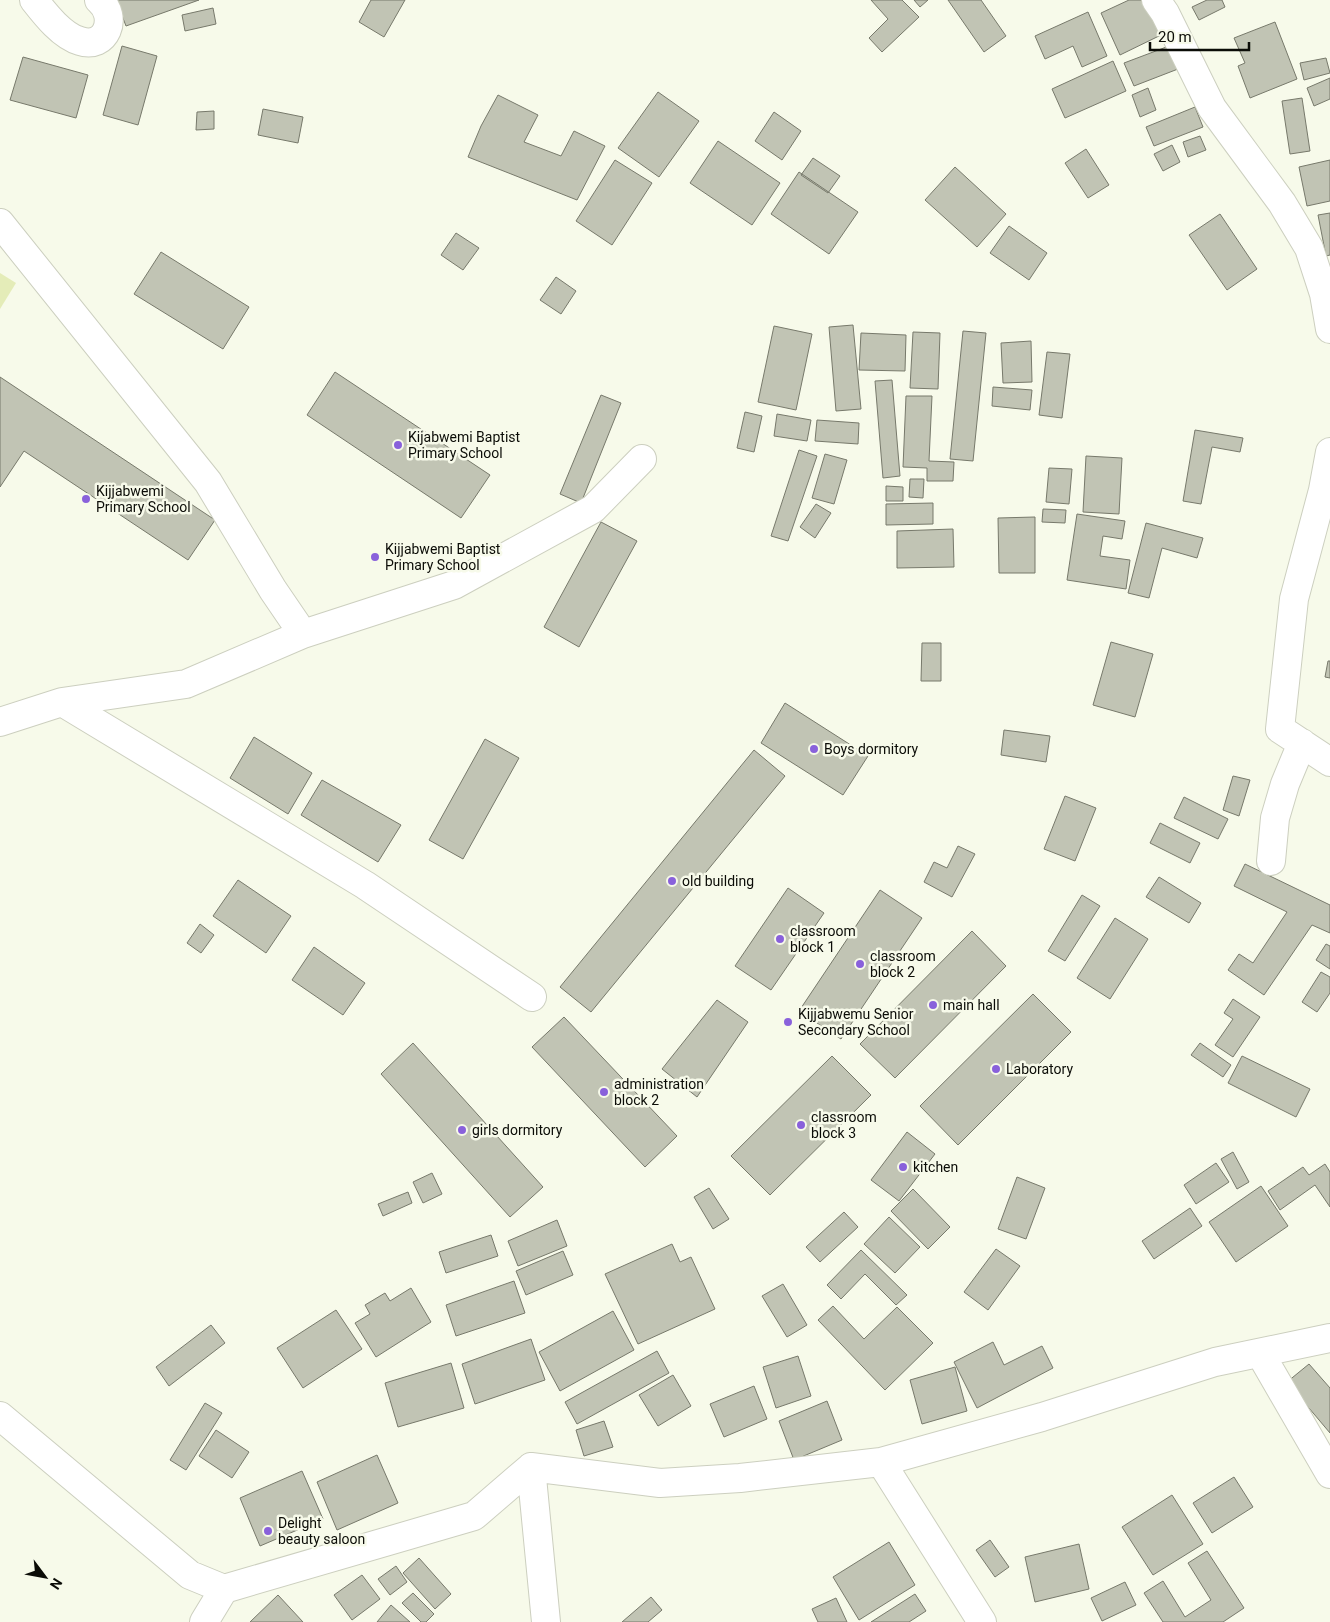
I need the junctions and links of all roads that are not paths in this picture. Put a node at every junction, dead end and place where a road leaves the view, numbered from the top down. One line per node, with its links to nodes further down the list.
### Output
1 (34, 0): 2 (street)
2 (98, 0)
3 (1156, 0): 5 (street)
4 (0, 223): 9 (street)
5 (1330, 329)
6 (1330, 452): 8 (street)
7 (642, 460): 9 (street)
8 (1327, 492): 12 (street)
9 (303, 634): 10 (street)
10 (62, 702): 11 (street); 15 (street)
11 (0, 722)
12 (1302, 743): 13 (street); 14 (street)
13 (1330, 762)
14 (1271, 861)
15 (532, 997)
16 (1330, 1338): 17 (street)
17 (1260, 1353): 19 (street); 21 (street)
18 (0, 1416): 22 (street)
19 (881, 1462): 20 (street); 25 (street)
20 (531, 1467): 22 (street); 24 (street)
21 (1330, 1474)
22 (224, 1588): 23 (street)
23 (204, 1622)
24 (546, 1622)
25 (982, 1622)

